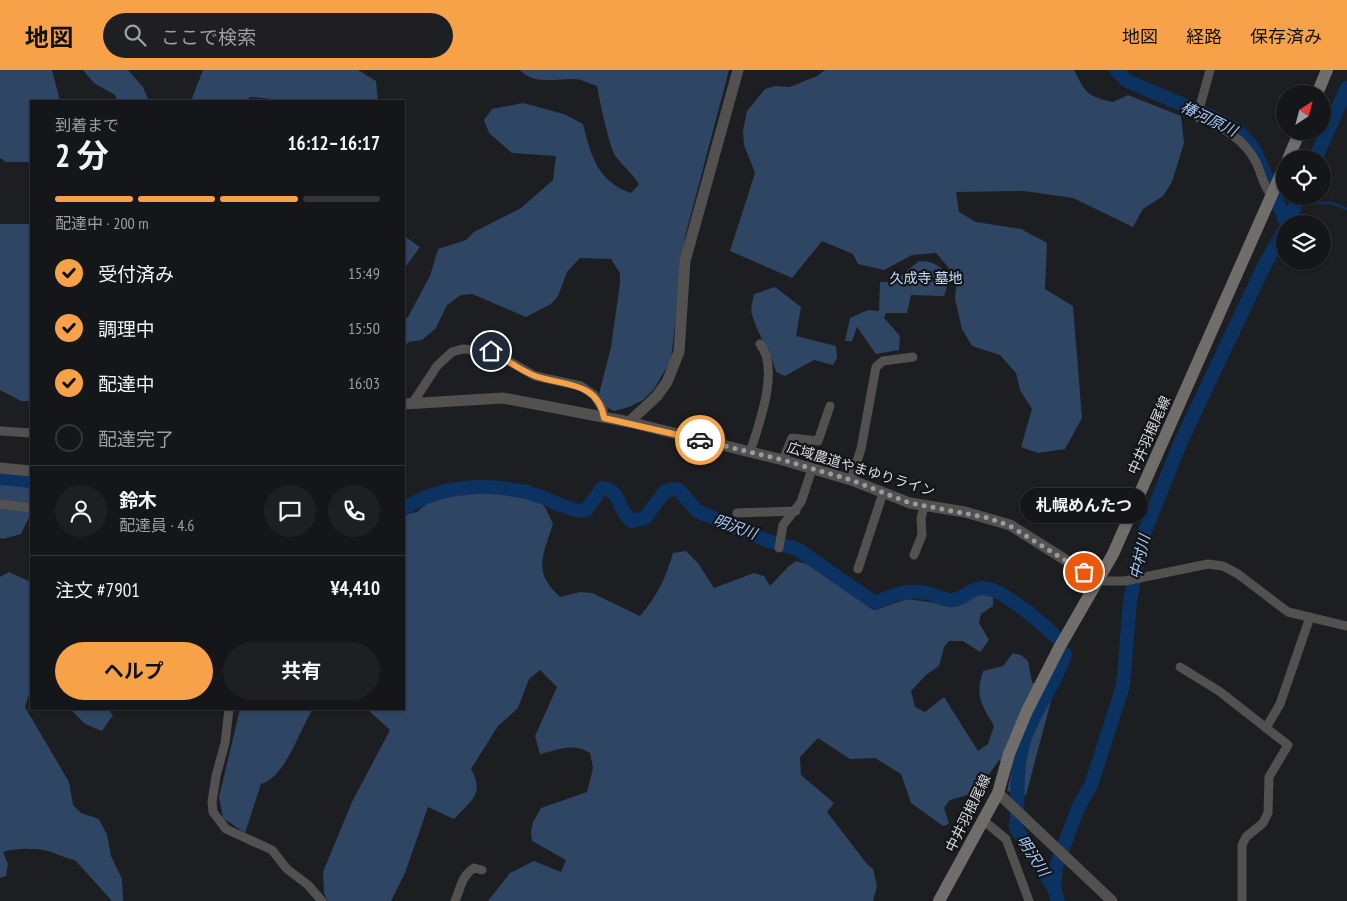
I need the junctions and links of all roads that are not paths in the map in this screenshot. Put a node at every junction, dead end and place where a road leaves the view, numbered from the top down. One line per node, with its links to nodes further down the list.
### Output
1 (738, 70): 12 (street)
2 (1210, 70): 6 (street)
3 (1327, 70): 4 (main road)
4 (1321, 85)
5 (1276, 184): 6 (main road, 中井羽根尾線)
6 (1271, 195): 30 (main road, 中井羽根尾線)
7 (760, 344): 15 (street)
8 (913, 357): 20 (street)
9 (408, 404): 11 (street, 広域農道やまゆりライン); 11 (street)
10 (830, 406): 16 (street)
11 (604, 418): 12 (street, 広域農道やまゆりライン)
12 (629, 422): 15 (street, 広域農道やまゆりライン)
13 (0, 431): 14 (street)
14 (30, 433)
15 (750, 452): 16 (street, 広域農道やまゆりライン)
16 (783, 460): 18 (street, 広域農道やまゆりライン)
17 (0, 468): 19 (street)
18 (812, 469): 20 (street, 広域農道やまゆりライン); 25 (street)
19 (30, 471)
20 (851, 480): 21 (street, 広域農道やまゆりライン)
21 (883, 493): 23 (street, 広域農道やまゆりライン); 29 (street)
22 (0, 504): 24 (street)
23 (924, 506): 28 (street); 30 (street, 広域農道やまゆりライン)
24 (30, 508)
25 (797, 511): 26 (street); 27 (street)
26 (737, 513)
27 (779, 548)
28 (914, 555)
29 (858, 568)
30 (1098, 581): 31 (street); 36 (main road, 中井羽根尾線)
31 (1310, 617): 32 (street); 35 (street)
32 (1347, 626)
33 (1180, 667): 35 (street)
34 (229, 710): 39 (street)
35 (1266, 728): 44 (street)
36 (998, 793): 37 (main road, 中井羽根尾線); 43 (street)
37 (984, 821): 41 (main road, 中井羽根尾線); 42 (street)
38 (482, 870): 40 (street)
39 (322, 901)
40 (455, 901)
41 (939, 901)
42 (1029, 901)
43 (1112, 901)
44 (1242, 901)

